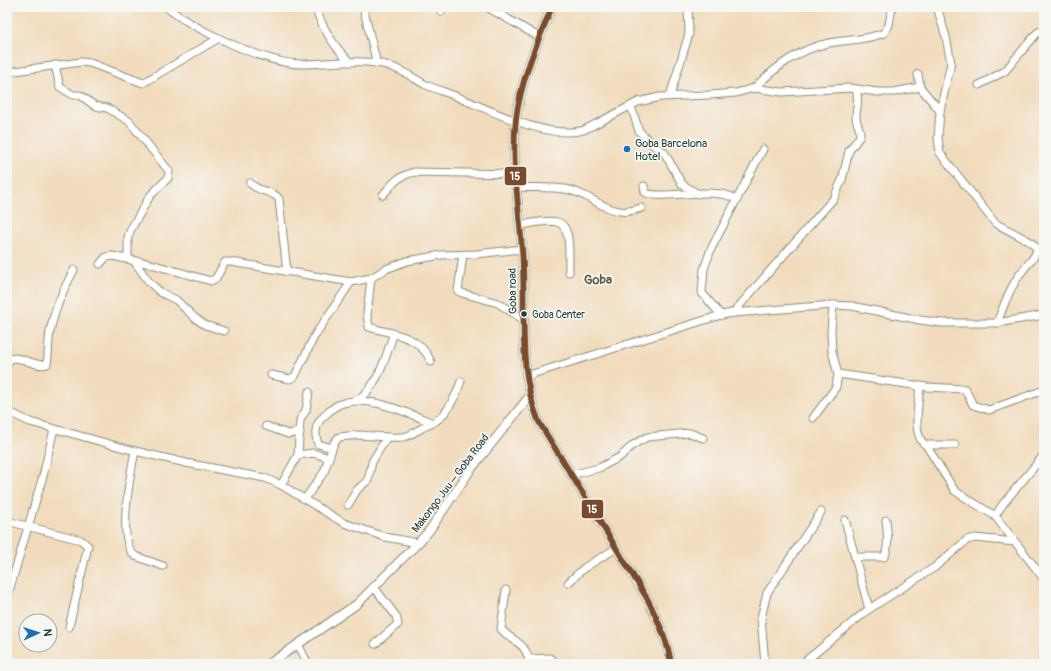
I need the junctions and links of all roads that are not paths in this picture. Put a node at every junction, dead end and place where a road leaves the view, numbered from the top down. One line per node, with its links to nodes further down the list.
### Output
1 (166, 7): 11 (street)
2 (315, 7): 12 (street)
3 (363, 7): 13 (street)
4 (487, 7): 10 (street)
5 (552, 7): 10 (street, Goba road)
6 (688, 7): 21 (street)
7 (892, 7): 19 (street)
8 (937, 7): 23 (street)
9 (1044, 29): 17 (street)
10 (539, 37): 24 (street, Goba road)
11 (220, 38): 12 (street); 14 (street)
12 (350, 62): 13 (street)
13 (377, 64): 24 (street)
14 (55, 66): 15 (street); 38 (street)
15 (15, 71)
16 (918, 74): 18 (street)
17 (979, 85)
18 (920, 87): 20 (street); 23 (street)
19 (754, 88): 20 (street); 21 (street)
20 (856, 89): 46 (street)
21 (670, 96): 22 (street)
22 (631, 106): 24 (street); 30 (street)
23 (940, 111): 35 (street)
24 (516, 120): 26 (street, Goba road)
25 (763, 149): 32 (street)
26 (517, 174): 29 (street, Goba road); 31 (street)
27 (250, 183): 41 (street)
28 (644, 186): 30 (street)
29 (518, 187): 33 (street); 34 (street, Goba road)
30 (698, 194): 32 (street)
31 (383, 195)
32 (737, 200): 48 (street)
33 (641, 208)
34 (520, 225): 36 (street, Goba road); 42 (street)
35 (1040, 247): 50 (street)
36 (522, 249): 37 (street); 49 (street, Goba road)
37 (463, 255): 43 (street); 49 (street)
38 (131, 260): 39 (street); 41 (street); 51 (street)
39 (100, 264)
40 (74, 270): 54 (street)
41 (287, 272): 44 (street)
42 (569, 272)
43 (371, 278): 44 (street); 52 (street)
44 (351, 282): 56 (street)
45 (833, 305): 46 (street); 50 (street); 55 (street)
46 (732, 313): 48 (street)
47 (1044, 314): 50 (street)
48 (721, 315): 57 (street)
49 (524, 320): 57 (street, Goba road)
50 (997, 323)
51 (224, 331)
52 (393, 335): 53 (street); 63 (street)
53 (432, 362)
54 (7, 365)
55 (838, 374): 59 (street); 65 (street)
56 (271, 375)
57 (526, 376): 62 (street, Goba road)
58 (461, 381): 66 (street)
59 (920, 386): 60 (street); 72 (street)
60 (1044, 390)
61 (309, 392): 69 (street)
62 (530, 397): 79 (street, Goba road); 90 (street, Makongo Juu – Goba Road)
63 (355, 401): 66 (street); 74 (street)
64 (7, 411): 68 (street)
65 (813, 418)
66 (433, 423): 70 (street)
67 (266, 426): 69 (street)
68 (54, 428): 75 (street); 88 (street)
69 (300, 432): 76 (street)
70 (387, 438): 74 (street); 82 (street)
71 (703, 438): 79 (street)
72 (926, 444): 73 (street); 84 (street)
73 (955, 445)
74 (332, 448): 78 (street)
75 (135, 450): 80 (street); 93 (street)
76 (298, 455): 78 (street); 80 (street)
77 (1044, 455): 84 (street)
78 (329, 458): 81 (street)
79 (571, 475): 91 (street, Goba road)
80 (281, 485): 81 (street)
81 (305, 499): 90 (street)
82 (348, 505)
83 (821, 512): 108 (street)
84 (995, 516): 89 (street)
85 (845, 520): 92 (street)
86 (886, 520): 92 (street)
87 (7, 521): 88 (street)
88 (28, 526): 98 (street); 100 (street)
89 (1015, 542): 94 (street); 99 (street)
90 (418, 543): 96 (street, Makongo Juu – Goba Road)
91 (615, 549): 95 (street); 107 (street, Goba road)
92 (855, 557): 99 (street)
93 (163, 566)
94 (1044, 579)
95 (568, 583)
96 (374, 587): 101 (street, Makongo Juu – Goba Road); 102 (street)
97 (506, 590): 103 (street)
98 (7, 598)
99 (869, 609): 109 (street)
100 (69, 627)
101 (298, 644): 104 (street, Makongo Juu – Goba Road); 105 (street)
102 (375, 644)
103 (529, 661): 106 (street)
104 (269, 664)
105 (308, 664)
106 (558, 664)
107 (671, 664)
108 (765, 664)
109 (802, 664): 110 (street)
110 (832, 664)

